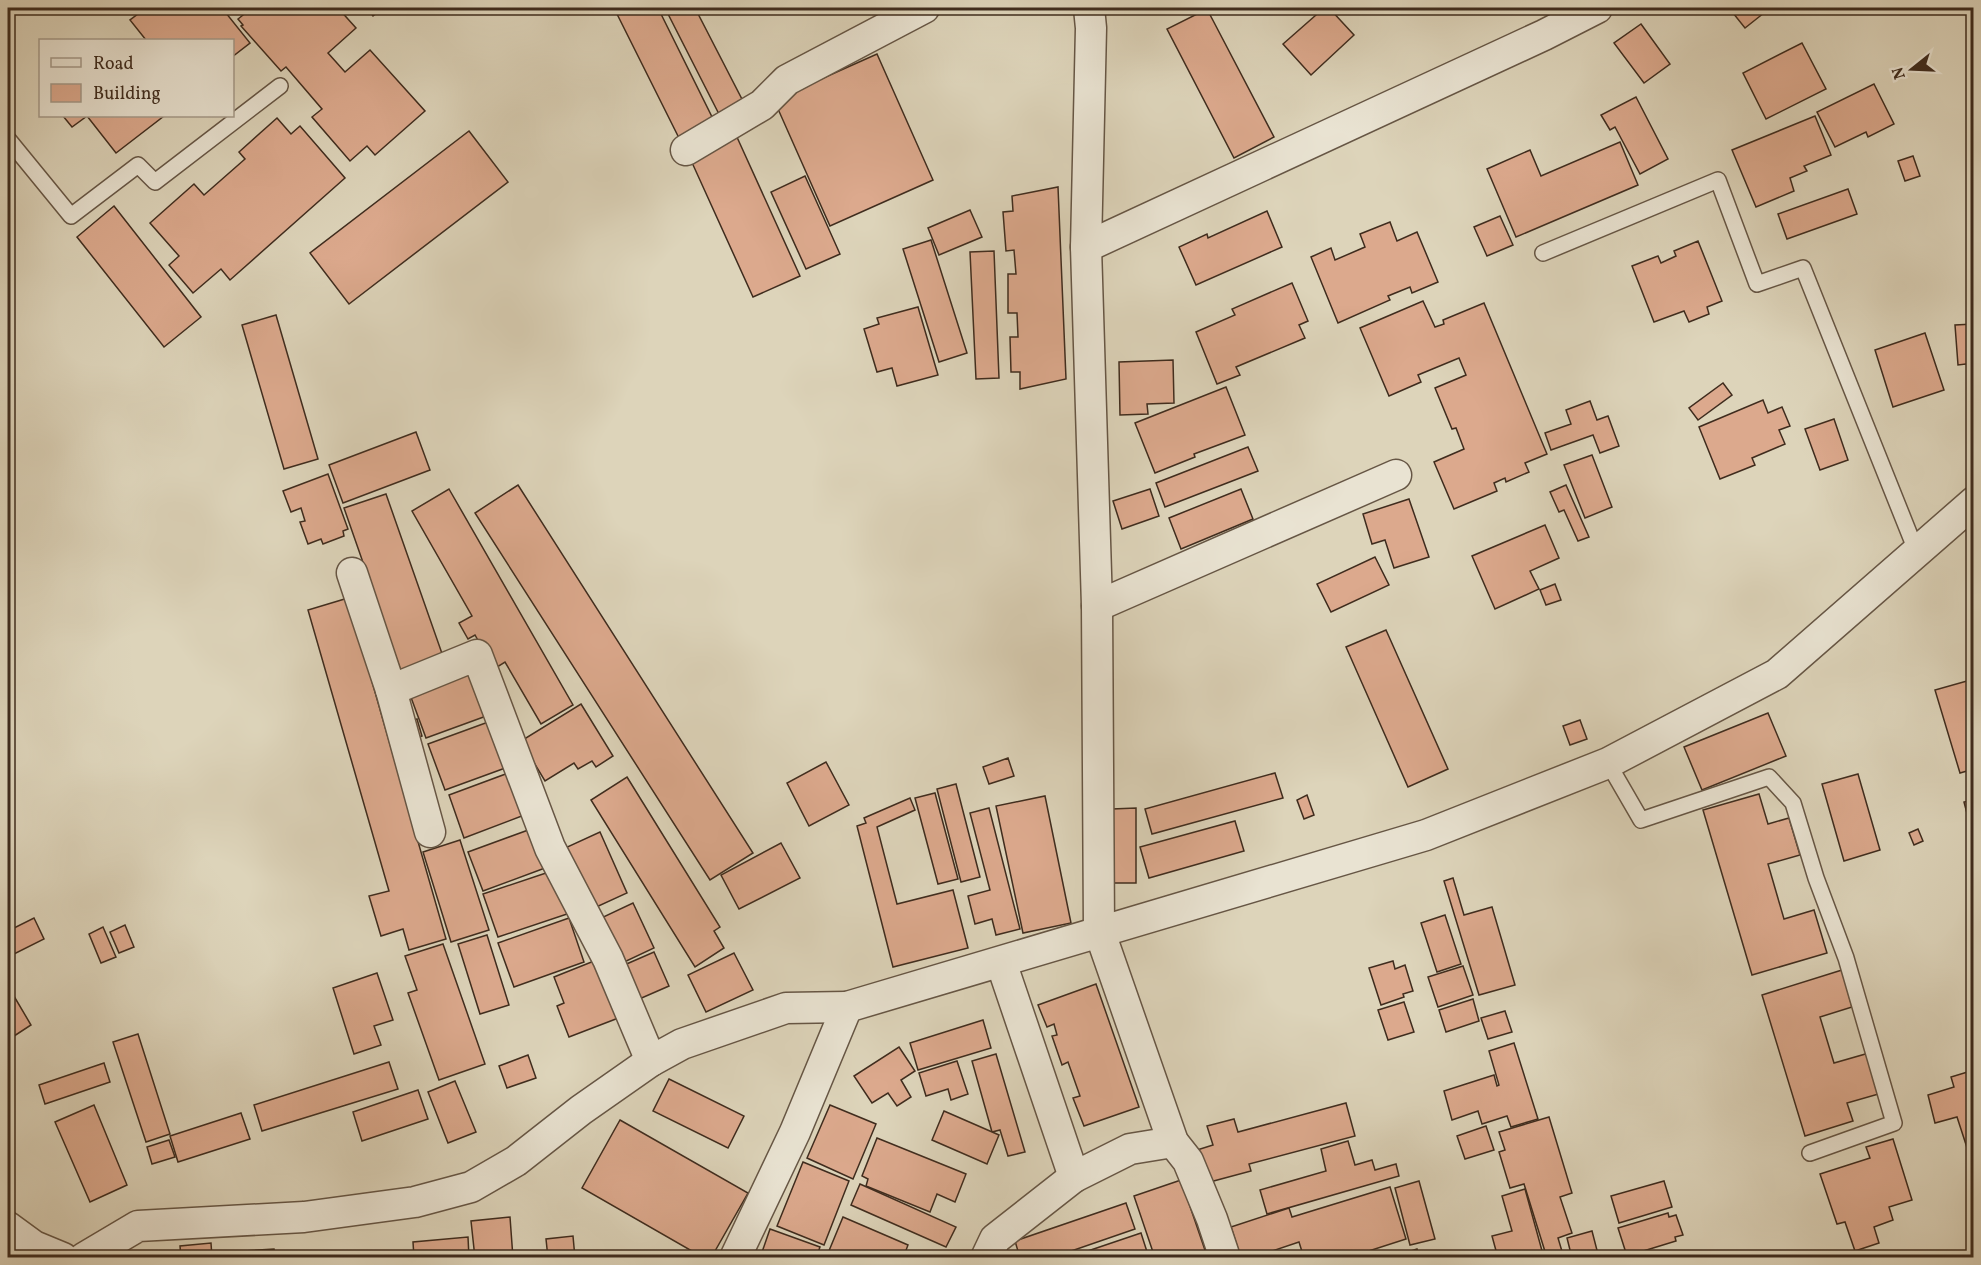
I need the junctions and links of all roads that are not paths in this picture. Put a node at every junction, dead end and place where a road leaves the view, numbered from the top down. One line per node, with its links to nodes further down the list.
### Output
1 (924, 8): 6 (street)
2 (1089, 8): 7 (street)
3 (1597, 8): 7 (street)
4 (280, 86): 5 (lane)
5 (8, 139)
6 (686, 150)
7 (1086, 247): 13 (street)
8 (1543, 253): 11 (lane)
9 (1396, 475): 13 (street)
10 (1974, 502): 11 (street)
11 (1917, 552): 15 (street)
12 (352, 573): 14 (street)
13 (1097, 606): 17 (street)
14 (392, 690): 16 (street); 20 (street)
15 (1608, 763): 17 (street); 22 (lane)
16 (430, 832)
17 (1099, 930): 18 (street); 21 (street)
18 (1001, 962): 19 (street); 23 (street)
19 (847, 1007): 20 (street); 28 (street)
20 (651, 1061): 27 (street)
21 (1173, 1142): 23 (street); 29 (street)
22 (1810, 1153)
23 (1074, 1177): 25 (street)
24 (8, 1227): 26 (street)
25 (994, 1251)
26 (63, 1257)
27 (84, 1257)
28 (735, 1257)
29 (1225, 1257)

